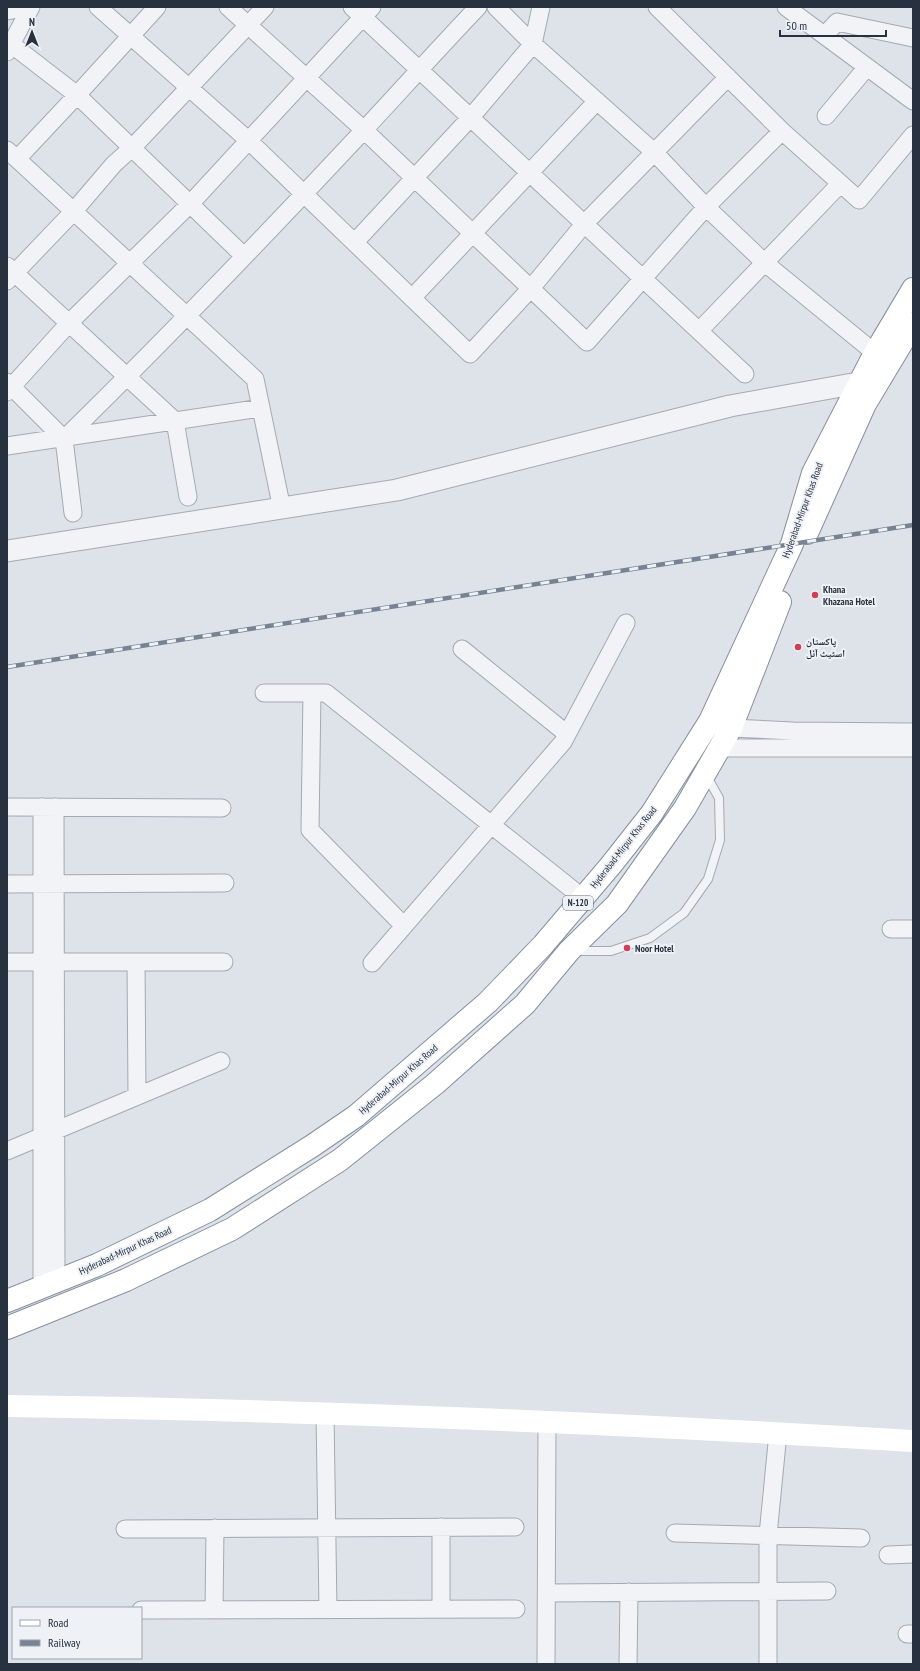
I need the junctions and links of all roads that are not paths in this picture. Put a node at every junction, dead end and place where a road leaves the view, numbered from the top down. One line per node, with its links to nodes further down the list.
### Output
1 (30, 7): 12 (street); 18 (street)
2 (98, 7): 15 (street)
3 (157, 7): 15 (street)
4 (228, 7): 13 (street)
5 (265, 7): 13 (street)
6 (478, 7): 20 (street)
7 (496, 7): 17 (street)
8 (541, 7): 17 (street)
9 (657, 7): 21 (street)
10 (786, 7): 14 (street)
11 (362, 10): 20 (street); 22 (street)
12 (7, 11)
13 (248, 25): 22 (street); 23 (street)
14 (825, 34): 16 (street); 19 (street)
15 (131, 36): 23 (street); 24 (street)
16 (913, 38)
17 (533, 44): 25 (street); 28 (street)
18 (9, 48): 24 (street)
19 (867, 66): 26 (street); 27 (street)
20 (419, 69): 28 (street); 29 (street)
21 (728, 77): 30 (street); 34 (street)
22 (305, 78): 29 (street); 32 (street)
23 (188, 87): 32 (street); 33 (street)
24 (77, 95): 33 (street); 35 (street)
25 (597, 101): 34 (street); 36 (street)
26 (913, 101)
27 (826, 116)
28 (471, 117): 36 (street); 37 (street)
29 (364, 130): 37 (street); 39 (street)
30 (782, 131): 38 (street); 41 (street)
31 (913, 135): 38 (street)
32 (248, 140): 39 (street); 40 (street)
33 (132, 148): 40 (street); 42 (street)
34 (654, 152): 41 (street); 43 (street)
35 (12, 155): 42 (street)
36 (530, 174): 43 (street); 44 (street)
37 (415, 178): 44 (street); 45 (street)
38 (840, 184): 47 (street)
39 (304, 193): 45 (street); 46 (street)
40 (191, 203): 46 (street); 48 (street)
41 (706, 207): 47 (street); 50 (street)
42 (73, 212): 48 (street); 49 (street)
43 (585, 223): 50 (street); 51 (street)
44 (474, 233): 51 (street); 53 (street)
45 (355, 242): 53 (street)
46 (244, 256): 54 (street)
47 (765, 263): 57 (street); 58 (street)
48 (130, 265): 54 (street); 55 (street)
49 (9, 273): 55 (street)
50 (642, 277): 51 (street); 57 (street)
51 (532, 287): 53 (street)
52 (913, 289): 58 (main road, Hyderabad-Mirpur Khas Road / N-120)
53 (412, 298)
54 (186, 316): 60 (street); 63 (street)
55 (70, 322): 60 (street); 62 (street)
56 (913, 324): 75 (main road, Hyderabad-Mirpur Khas Road / N-120)
57 (700, 331): 59 (street)
58 (875, 353): 61 (main road, Hyderabad-Mirpur Khas Road / N-120)
59 (745, 374)
60 (126, 377): 64 (street); 65 (street)
61 (858, 383): 68 (street); 88 (main road, Hyderabad-Mirpur Khas Road / N-120)
62 (9, 387): 65 (street)
63 (261, 408): 64 (street); 68 (street)
64 (175, 421): 65 (street); 67 (street)
65 (64, 439): 66 (street); 69 (street)
66 (7, 446)
67 (188, 497)
68 (282, 508): 70 (street)
69 (73, 513)
70 (7, 551)
71 (626, 623): 77 (street)
72 (462, 649): 77 (street)
73 (264, 693): 74 (street)
74 (312, 693): 84 (street); 89 (street)
75 (731, 728): 76 (street); 78 (main road, Hyderabad-Mirpur Khas Road / N-120)
76 (913, 732)
77 (567, 734): 84 (street)
78 (719, 748): 79 (street); 80 (main road, Hyderabad-Mirpur Khas Road / N-120)
79 (913, 748)
80 (705, 772): 92 (main road, Hyderabad-Mirpur Khas Road / N-120); 92 (lane)
81 (7, 807): 82 (street)
82 (49, 807): 83 (street); 87 (street)
83 (222, 808)
84 (491, 825): 88 (street); 89 (street)
85 (225, 883): 87 (street)
86 (7, 884): 87 (street)
87 (49, 884): 94 (street)
88 (583, 898): 102 (main road, Hyderabad-Mirpur Khas Road / N-120)
89 (404, 926): 97 (street)
90 (891, 929): 91 (street)
91 (913, 929)
92 (569, 951): 104 (main road, Hyderabad-Mirpur Khas Road / N-120)
93 (7, 962): 94 (street)
94 (49, 962): 95 (street); 100 (street)
95 (136, 962): 96 (street); 99 (street)
96 (224, 962)
97 (372, 963)
98 (221, 1061): 99 (street)
99 (137, 1096): 100 (street)
100 (49, 1134): 101 (street); 102 (street)
101 (7, 1151)
102 (49, 1284): 103 (main road, Hyderabad-Mirpur Khas Road / N-120)
103 (7, 1300)
104 (7, 1328)
105 (7, 1406): 106 (main road)
106 (325, 1413): 107 (main road); 113 (street)
107 (547, 1421): 108 (main road); 123 (street)
108 (778, 1433): 109 (main road); 116 (street)
109 (913, 1441)
110 (441, 1527): 111 (street); 113 (street); 124 (street)
111 (515, 1527)
112 (215, 1528): 113 (street); 114 (street); 127 (street)
113 (327, 1528): 128 (street)
114 (125, 1529)
115 (675, 1533): 116 (street)
116 (768, 1535): 117 (street); 122 (street)
117 (861, 1538)
118 (913, 1554): 119 (street)
119 (888, 1555)
120 (827, 1591): 122 (street)
121 (629, 1592): 122 (street); 123 (street); 130 (street)
122 (768, 1592): 131 (street)
123 (547, 1593): 129 (street)
124 (441, 1609): 125 (street); 128 (street)
125 (516, 1609)
126 (142, 1610): 127 (street)
127 (214, 1610): 128 (street)
128 (328, 1610)
129 (546, 1664)
130 (628, 1664)
131 (768, 1664)

